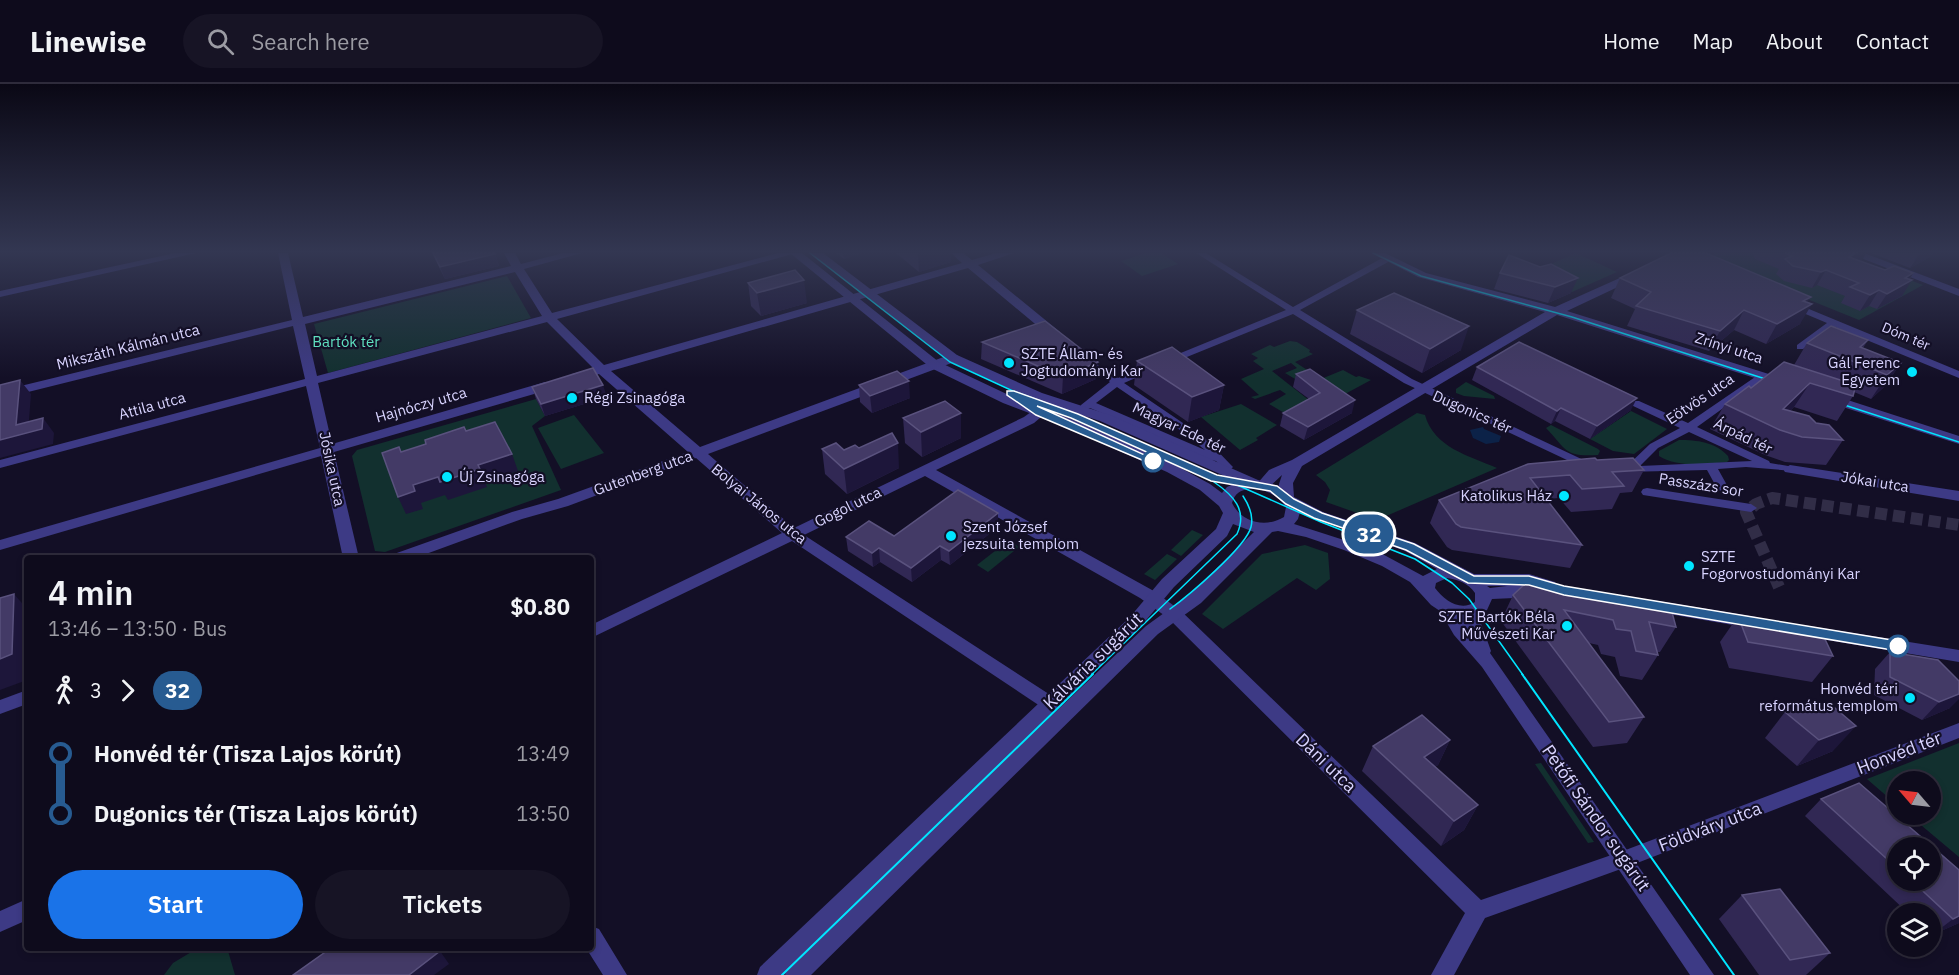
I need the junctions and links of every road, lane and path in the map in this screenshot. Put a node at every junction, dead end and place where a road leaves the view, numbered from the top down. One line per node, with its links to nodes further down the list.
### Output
1 (869, 294): 24 (street)
2 (292, 295): 18 (street)
3 (410, 295): 18 (street)
4 (535, 295): 17 (street)
5 (634, 295): 17 (street)
6 (845, 295): 13 (street)
7 (867, 295): 13 (street, Hajnóczy utca)
8 (1007, 295): 20 (street)
9 (1261, 295): 15 (street)
10 (1322, 295): 15 (street)
11 (1495, 295): 16 (street, Zrínyi utca)
12 (1593, 295): 16 (street)
13 (851, 299): 26 (street); 27 (street, Hajnóczy utca)
14 (1781, 300): 19 (street, Dóm tér)
15 (1292, 311): 31 (street); 33 (street)
16 (1557, 311): 21 (street); 29 (street, Zrínyi utca)
17 (549, 317): 27 (street, Bolyai János utca); 30 (street)
18 (299, 322): 30 (street); 35 (street, Mikszáth Kálmán utca)
19 (1834, 323): 22 (street); 28 (street, Dóm tér)
20 (1064, 341)
21 (1503, 342): 23 (street); 33 (street)
22 (1800, 347)
23 (1519, 349)
24 (953, 358): 26 (street, Gutenberg utca); 52 (street)
25 (1091, 363): 31 (street, Magyar Ede tér)
26 (934, 365): 38 (street); 42 (street, Gutenberg utca)
27 (602, 370): 41 (street, Hajnóczy utca); 42 (street, Bolyai János utca)
28 (1959, 375)
29 (1761, 376): 32 (street, Zrínyi utca); 39 (street, Eötvös utca)
30 (312, 380): 41 (street, Jósika utca); 44 (street, Attila utca)
31 (1121, 381): 31 (street, Magyar Ede tér)
32 (1794, 387)
33 (1422, 389): 43 (street, Dugonics tér); 45 (street, Dugonics tér)
34 (1816, 394): 40 (street)
35 (0, 395)
36 (1622, 396): 37 (street)
37 (1635, 403): 39 (street, Árpád tér)
38 (1040, 412): 49 (street, Gogol utca); 58 (street)
39 (1689, 427): 46 (street, Eötvös utca); 47 (street, Árpád tér)
40 (1959, 440)
41 (327, 449): 61 (street, Hajnóczy utca); 62 (street, Jósika utca)
42 (698, 453): 60 (street, Bolyai János utca); 63 (street, Gutenberg utca)
43 (1296, 463): 52 (street, Dugonics tér); 56 (street)
44 (0, 464)
45 (1589, 466): 48 (street, Dugonics tér); 50 (street, Dugonics tér)
46 (1712, 467): 47 (street); 53 (street)
47 (1771, 467): 51 (street)
48 (1603, 468)
49 (925, 470): 60 (street, Gogol utca); 67 (street)
50 (1566, 470)
51 (1790, 470): 55 (street, Jókai utca)
52 (1259, 485): 56 (street); 58 (street)
53 (1722, 487)
54 (1647, 492): 57 (street, Passzázs sor)
55 (1959, 496)
56 (1289, 499): 59 (street); 64 (street)
57 (1751, 508)
58 (1228, 509): 59 (street); 67 (street)
59 (1273, 527): 65 (street, Petőfi Sándor sugárút); 71 (street)
60 (792, 534): 72 (street, Gogol utca); 76 (street, Bolyai János utca)
61 (0, 545)
62 (350, 555)
63 (408, 555)
64 (1465, 577): 65 (street); 66 (street); 66 (street)
65 (1427, 589): 69 (street, Petőfi Sándor sugárút)
66 (1484, 595): 70 (street)
67 (1155, 601): 71 (street, Kálvária sugárút); 76 (street, Kálvária sugárút)
68 (1632, 602): 73 (street)
69 (1446, 607): 70 (street); 74 (street, Petőfi Sándor sugárút)
70 (1468, 611): 74 (street, Petőfi Sándor sugárút)
71 (1174, 614): 83 (street, Dáni utca); 88 (street, Kálvária sugárút)
72 (594, 631)
73 (1959, 656)
74 (1488, 662): 81 (street, Petőfi Sándor sugárút)
75 (24, 698): 77 (street)
76 (1049, 703): 87 (street, Kálvária sugárút)
77 (0, 707)
78 (1959, 730): 79 (street, Honvéd tér)
79 (1839, 777): 80 (street, Honvéd tér); 81 (street, Földváry utca)
80 (1856, 791)
81 (1625, 860): 83 (street, Földváry utca); 90 (street, Petőfi Sándor sugárút)
82 (24, 910): 84 (street)
83 (1478, 911): 89 (street)
84 (0, 922)
85 (594, 941): 86 (street)
86 (616, 975)
87 (768, 975)
88 (796, 975)
89 (1442, 975)
90 (1702, 975)

